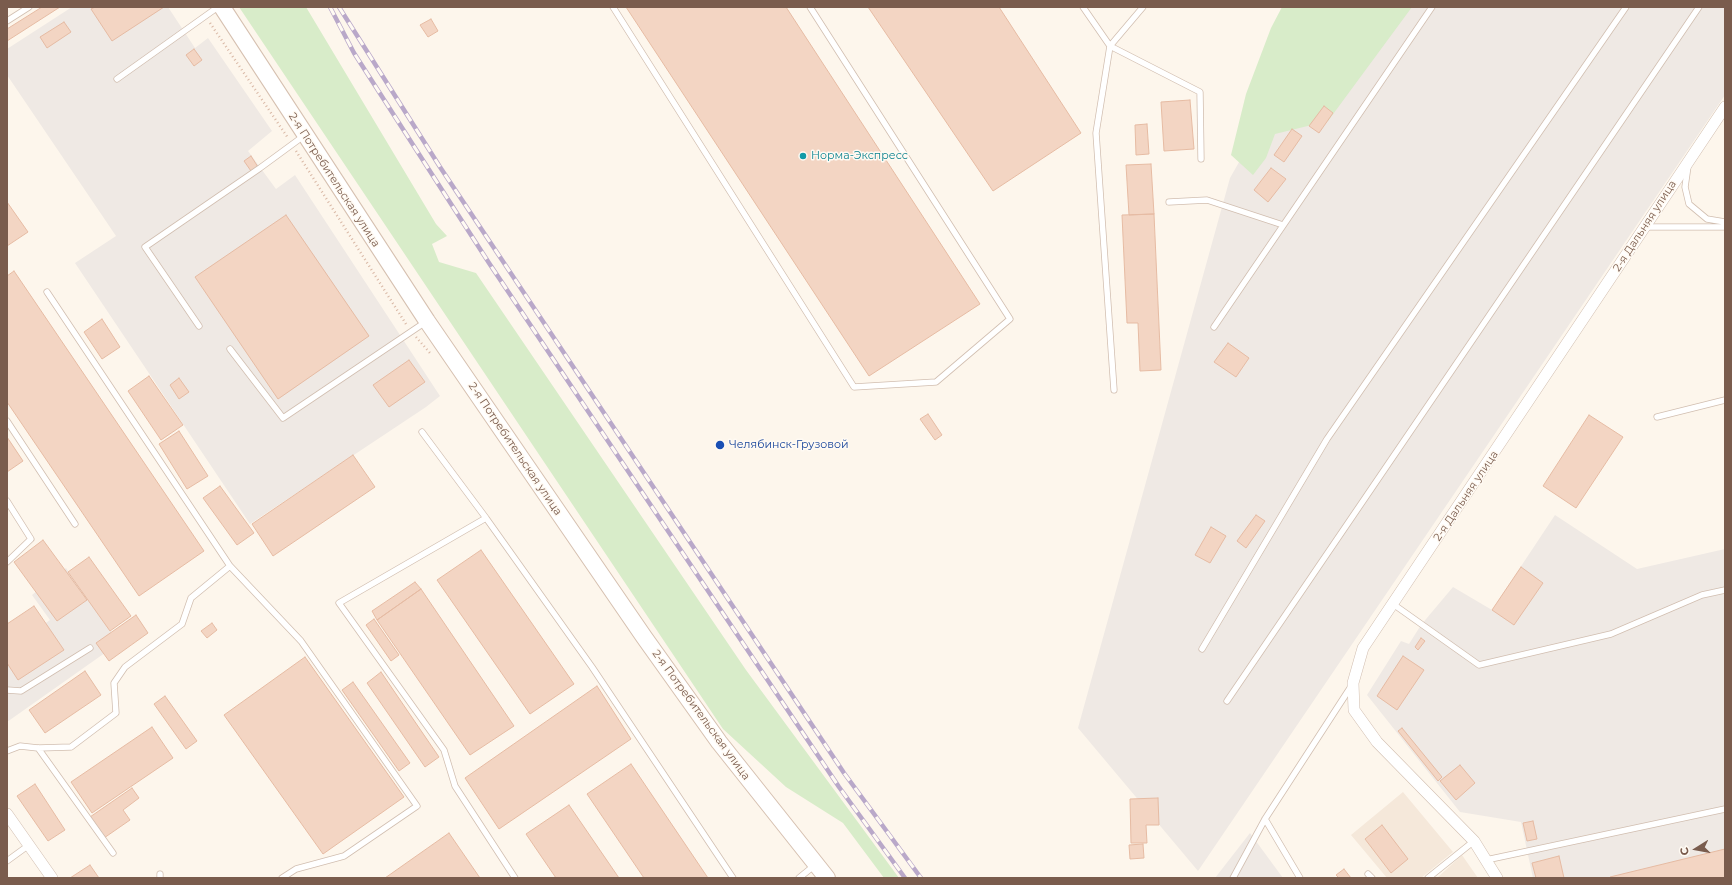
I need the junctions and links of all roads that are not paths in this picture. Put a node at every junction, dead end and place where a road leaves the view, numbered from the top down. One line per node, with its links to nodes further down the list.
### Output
1 (29, 7): 11 (lane)
2 (218, 7): 13 (lane)
3 (222, 7): 15 (street, 2-я Потребительская улица)
4 (613, 7): 5 (lane)
5 (810, 7)
6 (1083, 7): 12 (lane)
7 (1143, 7): 12 (lane)
8 (1432, 7): 20 (lane)
9 (1626, 7): 41 (lane)
10 (1699, 7): 44 (lane)
11 (7, 21)
12 (1110, 46): 16 (lane); 28 (lane)
13 (117, 78)
14 (1725, 106): 17 (street, 2-я Дальняя улица)
15 (305, 135): 24 (street, 2-я Потребительская улица); 25 (lane)
16 (1201, 160)
17 (1690, 160): 19 (lane); 21 (street, 2-я Дальняя улица)
18 (1169, 202): 20 (lane)
19 (1725, 222)
20 (1283, 225): 26 (lane)
21 (1645, 227): 22 (lane); 39 (street, 2-я Дальняя улица)
22 (1725, 227)
23 (47, 292): 37 (lane)
24 (427, 321): 27 (lane); 55 (street, 2-я Потребительская улица)
25 (199, 326)
26 (1214, 327)
27 (230, 348)
28 (1114, 390)
29 (1725, 400): 30 (lane)
30 (1658, 417)
31 (7, 421): 35 (lane)
32 (422, 432): 34 (lane)
33 (7, 501): 36 (lane)
34 (486, 518): 58 (lane); 59 (lane)
35 (76, 524)
36 (7, 562)
37 (230, 566): 45 (lane); 57 (lane)
38 (1725, 590): 39 (lane)
39 (1393, 604): 42 (street, 2-я Дальняя улица)
40 (90, 648): 43 (lane)
41 (1202, 648)
42 (1353, 683): 49 (lane); 50 (street, 2-я Дальняя улица)
43 (7, 690)
44 (1227, 701)
45 (38, 748): 46 (lane); 52 (lane)
46 (7, 751)
47 (1725, 809): 53 (lane)
48 (7, 814): 51 (street)
49 (1265, 819): 62 (lane); 63 (lane)
50 (1474, 841): 53 (street, 2-я Дальняя улица); 64 (lane)
51 (29, 845): 54 (lane); 56 (street)
52 (113, 853)
53 (1486, 860): 65 (street, 2-я Дальняя улица)
54 (7, 861)
55 (815, 864): 60 (lane); 61 (street, 2-я Потребительская улица)
56 (52, 878)
57 (282, 878)
58 (515, 878)
59 (733, 878)
60 (799, 878)
61 (827, 878)
62 (1233, 878)
63 (1300, 878)
64 (1428, 878)
65 (1496, 878)

